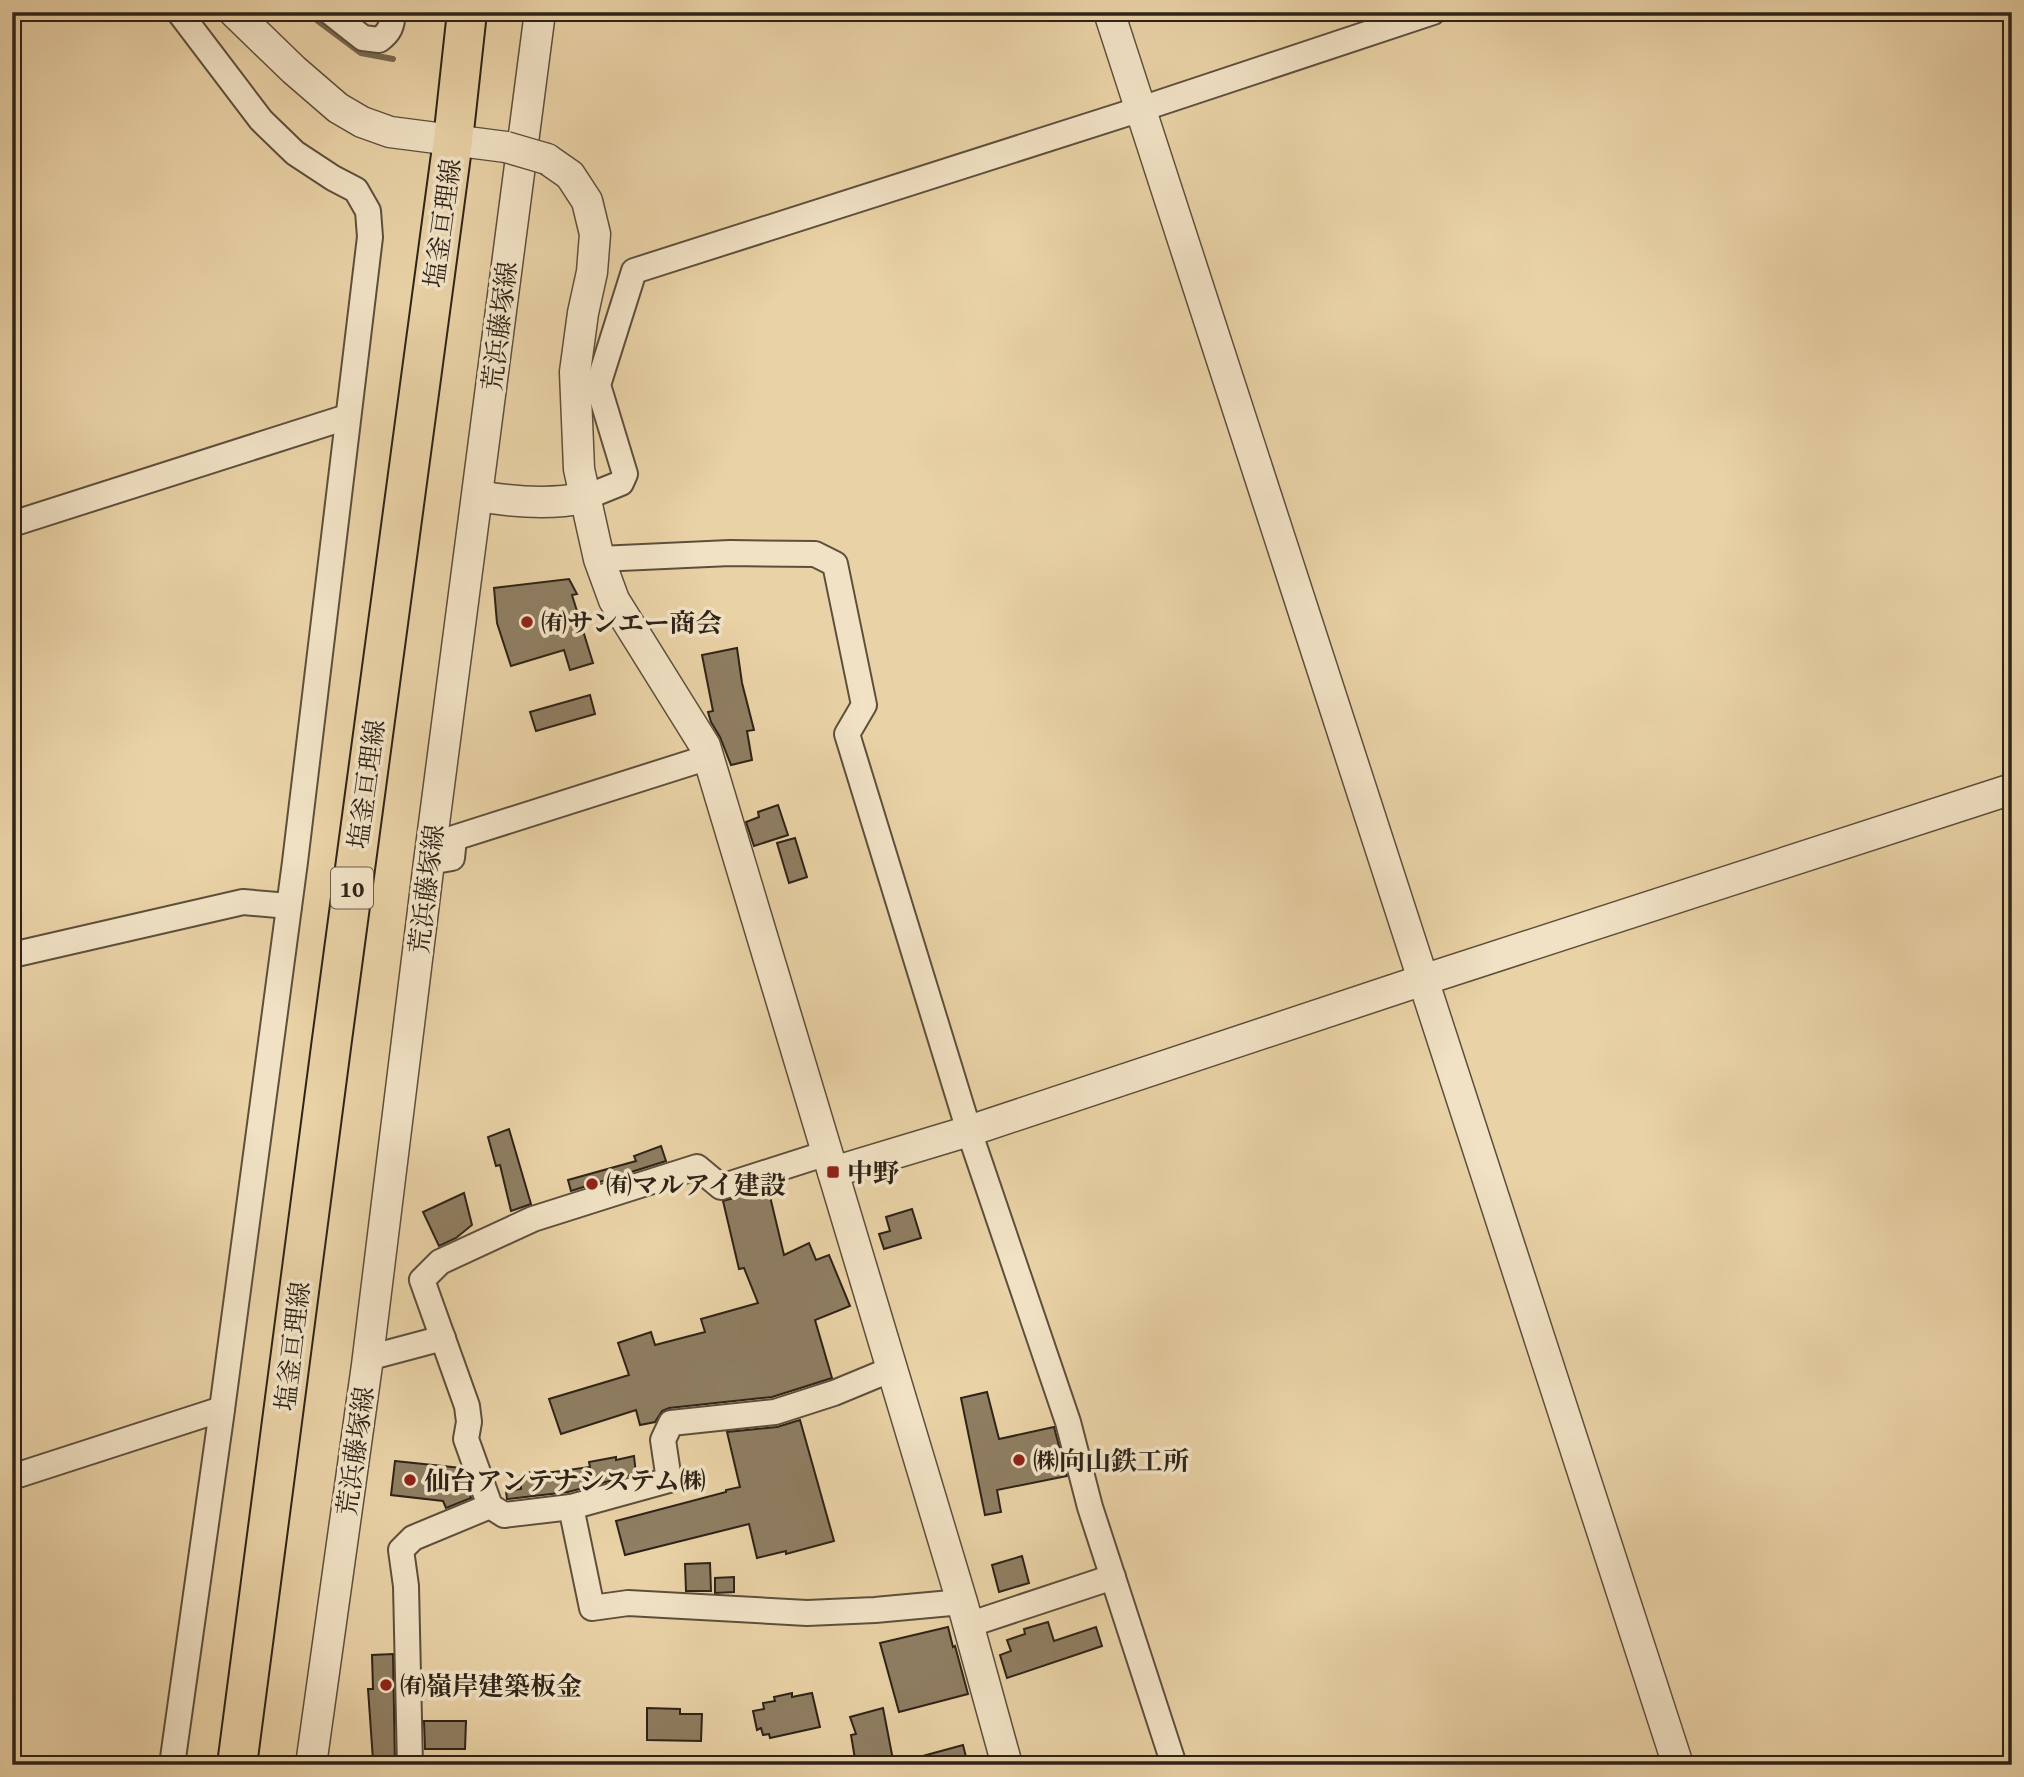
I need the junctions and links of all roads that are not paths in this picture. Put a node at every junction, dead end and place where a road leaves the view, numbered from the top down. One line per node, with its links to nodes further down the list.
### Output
1 (179, 12): 11 (street)
2 (234, 12): 10 (street)
3 (330, 12): 4 (street)
4 (393, 12)
5 (467, 12): 10 (main road, 塩釜亘理線 / 10)
6 (540, 12): 12 (street, 荒浜藤塚線)
7 (1110, 12): 9 (street)
8 (1433, 12): 9 (street)
9 (1141, 108): 13 (street); 21 (street)
10 (453, 140): 13 (street, bridge); 34 (main road, 塩釜亘理線 / 10)
11 (347, 417): 14 (street); 19 (street)
12 (478, 496): 13 (street); 18 (street, 荒浜藤塚線)
13 (584, 498): 15 (street)
14 (12, 524)
15 (598, 559): 16 (street); 22 (street)
16 (709, 757): 18 (street); 23 (street)
17 (2012, 789): 21 (street)
18 (429, 862): 25 (street, 荒浜藤塚線)
19 (289, 906): 20 (street); 27 (street)
20 (12, 955)
21 (1423, 980): 22 (street); 39 (street)
22 (969, 1131): 23 (street); 31 (street)
23 (830, 1163): 24 (street); 26 (street)
24 (443, 1338): 25 (street); 29 (street)
25 (368, 1358): 35 (street, 荒浜藤塚線)
26 (892, 1369): 30 (street); 32 (street)
27 (222, 1409): 28 (street); 33 (street)
28 (12, 1477)
29 (490, 1506): 30 (street); 36 (street)
30 (571, 1507): 32 (street)
31 (1113, 1577): 32 (street); 38 (street)
32 (965, 1613): 37 (street)
33 (172, 1765)
34 (237, 1765)
35 (311, 1765)
36 (410, 1765)
37 (1007, 1765)
38 (1174, 1765)
39 (1678, 1765)

